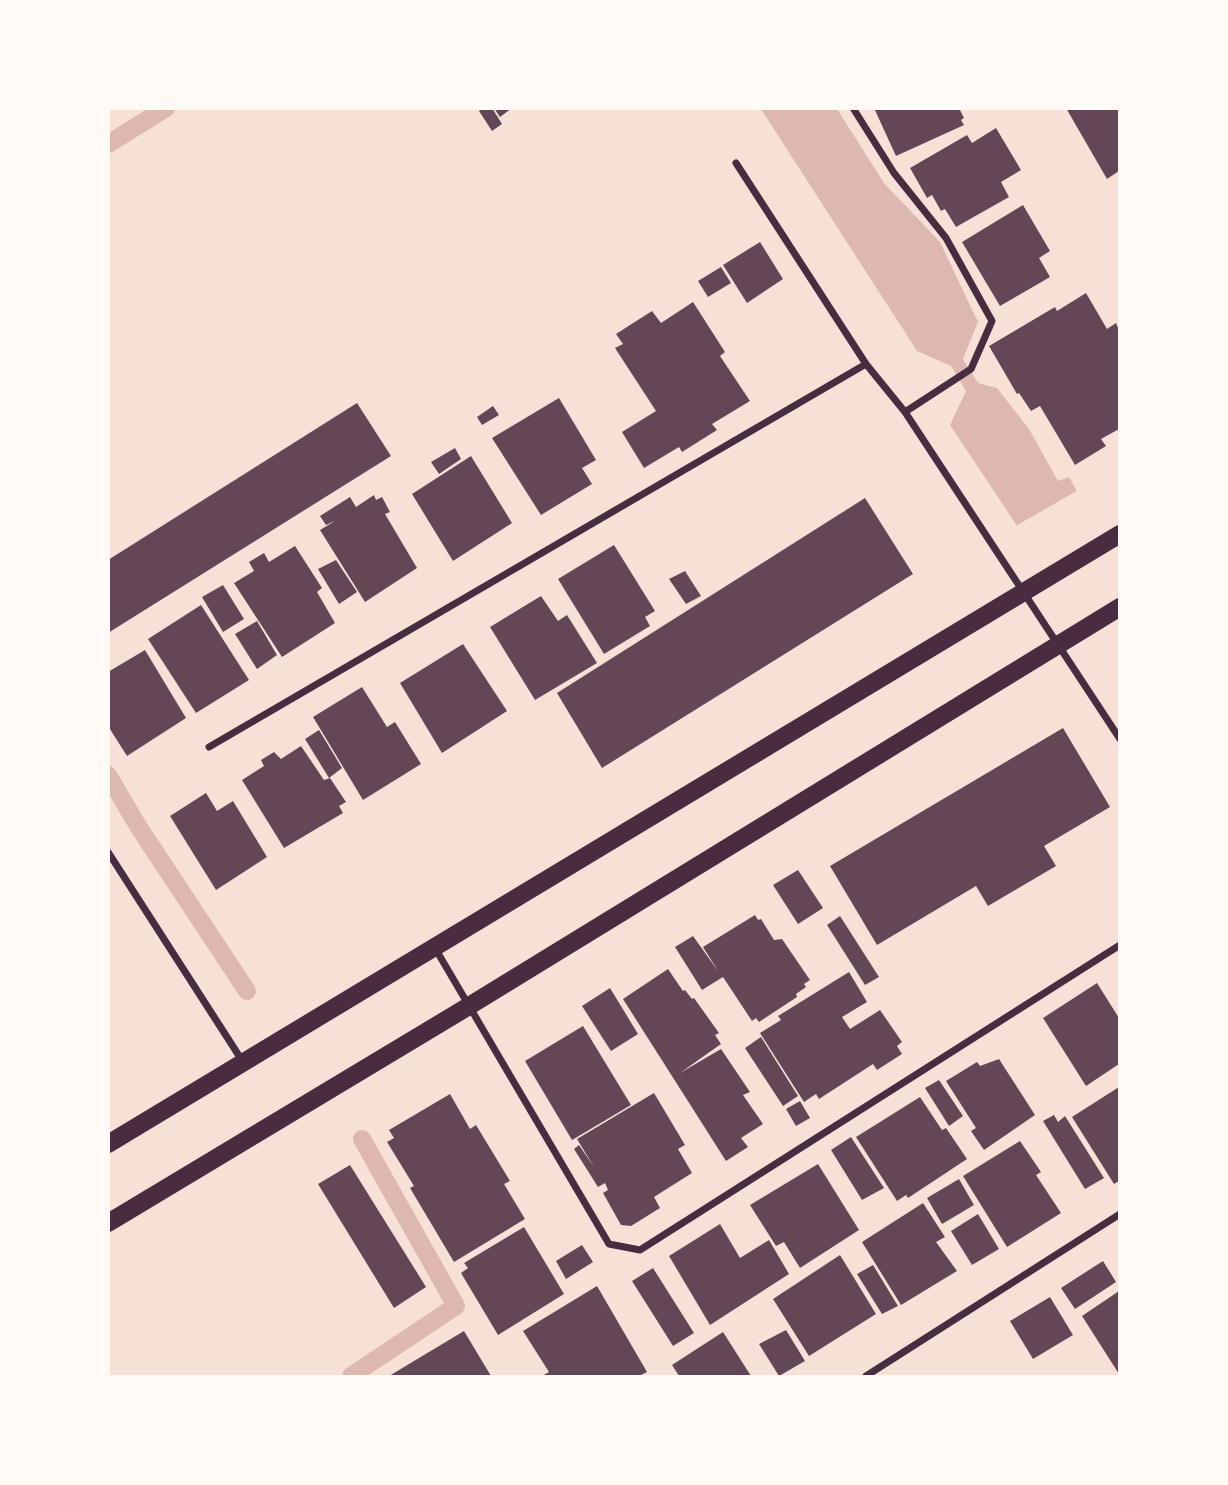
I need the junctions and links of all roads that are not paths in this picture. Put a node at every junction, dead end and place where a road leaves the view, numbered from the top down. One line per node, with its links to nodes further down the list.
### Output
1 (853, 108): 4 (street)
2 (736, 163): 3 (street)
3 (866, 364): 4 (street); 10 (street)
4 (905, 412): 6 (street)
5 (1116, 536): 6 (main road)
6 (1024, 592): 8 (street); 13 (main road)
7 (1119, 607): 8 (main road)
8 (1057, 645): 9 (street); 14 (main road)
9 (1119, 739)
10 (209, 747)
11 (108, 852): 15 (street)
12 (1119, 945): 14 (street)
13 (435, 948): 14 (street); 15 (main road)
14 (469, 1006): 18 (main road)
15 (243, 1063): 16 (main road)
16 (108, 1144)
17 (1119, 1214): 19 (street)
18 (108, 1223)
19 (866, 1377)

